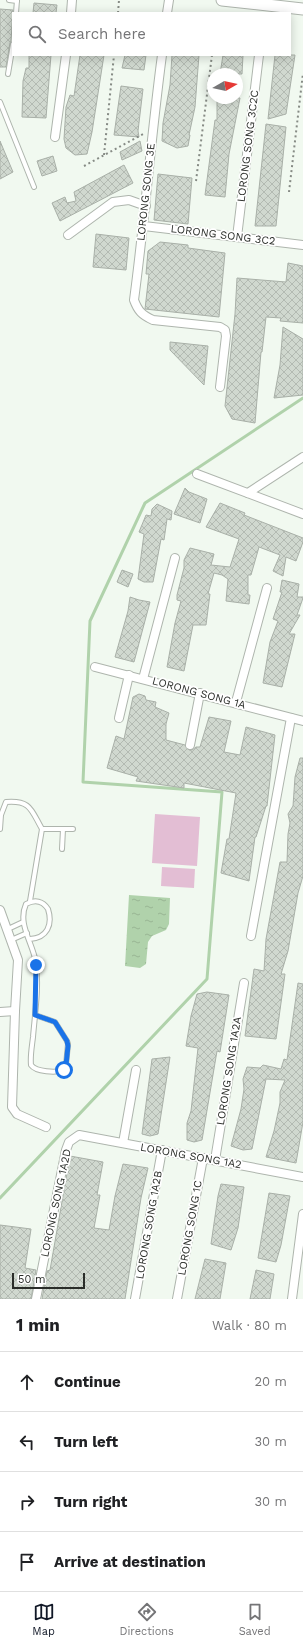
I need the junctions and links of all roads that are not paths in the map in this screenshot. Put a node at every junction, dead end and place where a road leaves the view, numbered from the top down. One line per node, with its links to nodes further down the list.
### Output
1 (9, 0): 2 (lane)
2 (17, 0): 8 (lane)
3 (72, 0): 9 (street)
4 (169, 0): 10 (street)
5 (222, 0): 6 (street)
6 (255, 2): 7 (street)
7 (303, 9)
8 (16, 12)
9 (71, 12)
10 (167, 12)
11 (12, 50): 15 (lane)
12 (66, 56): 17 (street)
13 (162, 56): 19 (street, LORONG SONG 3E)
14 (259, 56): 22 (street, LORONG SONG 3C2C)
15 (8, 74)
16 (0, 102): 18 (lane)
17 (55, 137)
18 (34, 187)
19 (146, 206): 20 (street, LORONG SONG 3E); 21 (street)
20 (144, 226): 22 (street, LORONG SONG 3C2); 24 (street, LORONG SONG 3E)
21 (68, 235)
22 (238, 237): 23 (street, LORONG SONG 3C2)
23 (303, 245)
24 (220, 387)
25 (303, 457): 27 (street)
26 (196, 474): 27 (street)
27 (248, 493): 28 (street)
28 (303, 514)
29 (175, 558): 33 (street)
30 (267, 588): 35 (street)
31 (95, 667): 32 (street, LORONG SONG 1A)
32 (129, 675): 33 (street, LORONG SONG 1A); 36 (street)
33 (143, 679): 34 (street, LORONG SONG 1A)
34 (200, 693): 35 (street, LORONG SONG 1A); 39 (street)
35 (236, 702): 37 (street, LORONG SONG 1A)
36 (119, 718)
37 (291, 718): 38 (street, LORONG SONG 1A); 50 (street)
38 (303, 721)
39 (190, 745)
40 (0, 829): 41 (lane)
41 (42, 829): 42 (lane); 45 (lane)
42 (63, 829): 43 (lane); 44 (lane)
43 (73, 829)
44 (62, 849)
45 (30, 902): 47 (lane); 51 (lane)
46 (0, 910): 48 (street)
47 (23, 922): 48 (lane); 49 (lane)
48 (8, 929): 52 (street)
49 (27, 933): 51 (lane); 52 (lane)
50 (251, 936)
51 (30, 939): 56 (lane)
52 (11, 940): 54 (street)
53 (244, 983): 63 (street, LORONG SONG 1A2A)
54 (15, 1011): 55 (street); 58 (street)
55 (0, 1012)
56 (35, 1015): 56 (lane)
57 (136, 1070): 60 (street)
58 (46, 1127)
59 (79, 1135): 60 (street, LORONG SONG 1A2); 66 (street, LORONG SONG 1A2D)
60 (123, 1143): 61 (street, LORONG SONG 1A2)
61 (162, 1150): 62 (street, LORONG SONG 1A2); 67 (street, LORONG SONG 1A2B)
62 (203, 1158): 63 (street, LORONG SONG 1A2); 68 (street, LORONG SONG 1C)
63 (215, 1160): 64 (street, LORONG SONG 1A2)
64 (303, 1177)
65 (303, 1214): 69 (street)
66 (36, 1299)
67 (135, 1299)
68 (177, 1299)
69 (292, 1299)

